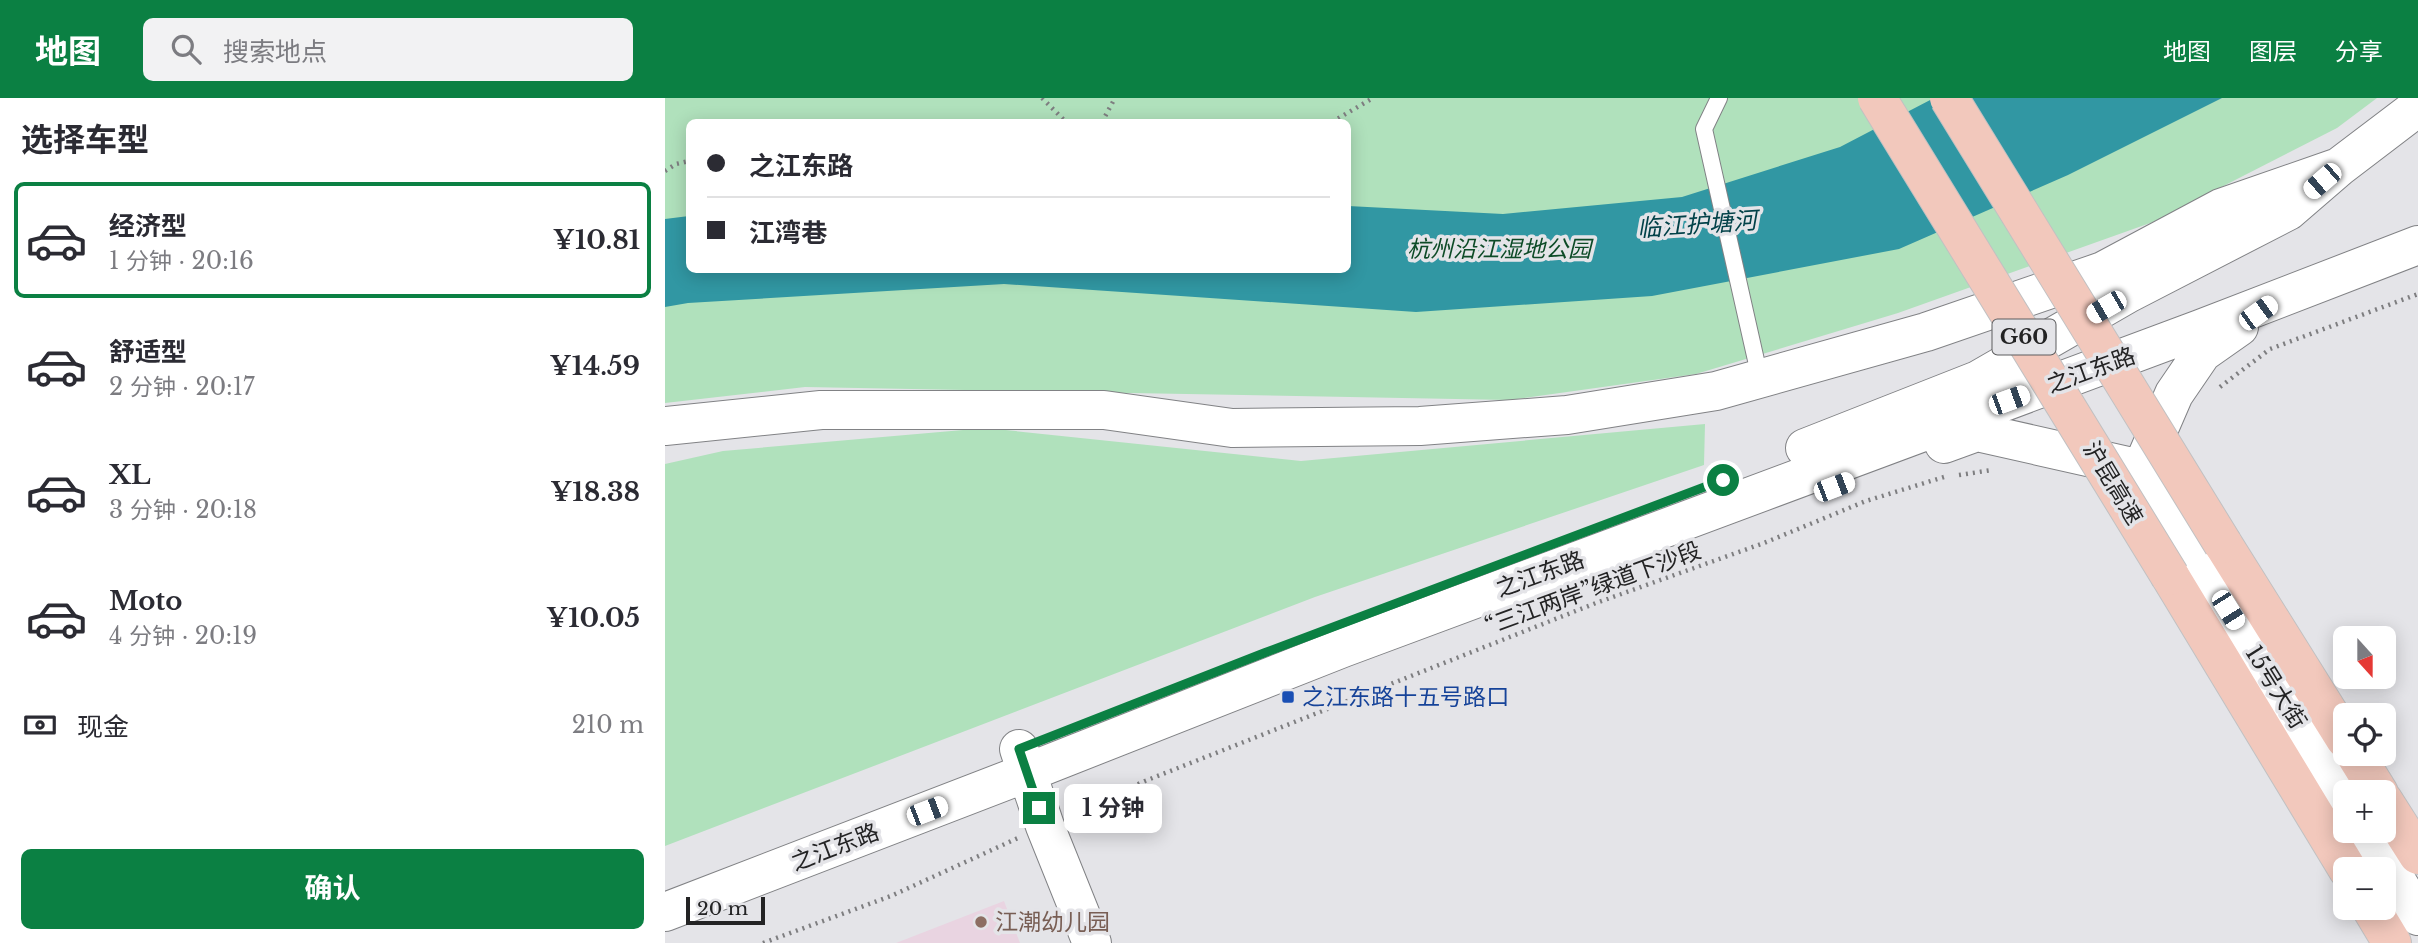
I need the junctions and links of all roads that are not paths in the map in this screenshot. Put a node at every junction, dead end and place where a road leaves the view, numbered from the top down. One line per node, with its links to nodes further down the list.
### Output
1 (1719, 98): 8 (lane)
2 (1877, 98): 18 (highway, 沪昆高速 / G60, bridge)
3 (1949, 98): 12 (highway, G60, bridge)
4 (2418, 107): 5 (main road, 之江东路)
5 (2339, 167): 8 (main road, 之江东路); 13 (main road, 之江东路)
6 (2418, 245): 7 (main road, 之江东路)
7 (2276, 300): 10 (main road); 11 (main road, 之江东路)
8 (1760, 379): 9 (main road, 之江东路)
9 (665, 426)
10 (2141, 469): 11 (main road); 14 (main road, 15号大街)
11 (1675, 524): 13 (main road, 之江东路)
12 (2333, 720)
13 (1023, 761): 19 (main road, 之江东路); 20 (main road, 之江东路); 23 (main road)
14 (2334, 780)
15 (2396, 820): 17 (highway)
16 (2372, 843): 21 (main road)
17 (2418, 855)
18 (2340, 857)
19 (665, 888)
20 (665, 912)
21 (2418, 916)
22 (2378, 920): 24 (highway)
23 (1092, 943)
24 (2392, 943)

